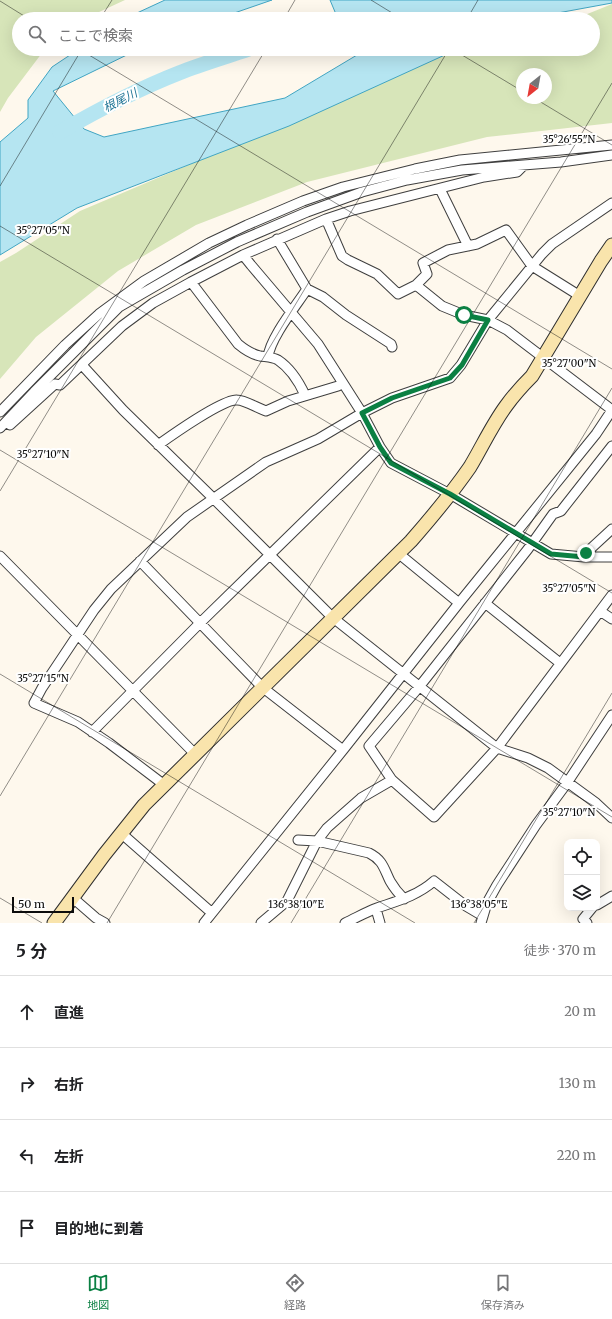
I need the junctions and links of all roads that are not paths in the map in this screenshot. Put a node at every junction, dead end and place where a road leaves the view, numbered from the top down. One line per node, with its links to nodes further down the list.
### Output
1 (612, 145): 25 (street)
2 (612, 155): 3 (street)
3 (524, 165): 4 (street); 27 (street)
4 (440, 189): 6 (street); 9 (street)
5 (612, 203): 11 (street)
6 (326, 219): 7 (street); 13 (street)
7 (277, 239): 10 (street); 14 (street)
8 (612, 244): 15 (street)
9 (468, 246): 11 (street); 13 (street)
10 (243, 255): 12 (street); 16 (street)
11 (532, 266): 15 (street); 17 (street)
12 (191, 282): 19 (street); 21 (street)
13 (416, 285): 17 (street)
14 (308, 289): 16 (street); 18 (street)
15 (580, 296): 20 (street)
16 (291, 312): 19 (street); 22 (street)
17 (488, 320): 20 (street); 26 (street)
18 (392, 347)
19 (268, 357): 23 (street)
20 (543, 358): 24 (street); 31 (street)
21 (82, 365): 27 (street); 28 (street)
22 (343, 383): 23 (street); 26 (street)
23 (305, 395): 28 (street)
24 (612, 410): 34 (street)
25 (0, 412)
26 (362, 413): 30 (street); 32 (street)
27 (0, 429)
28 (158, 445): 32 (street)
29 (612, 446): 35 (street)
30 (380, 447): 31 (street); 37 (street)
31 (450, 494): 34 (street); 36 (street)
32 (214, 498): 37 (street); 41 (street)
33 (612, 529): 39 (street)
34 (516, 533): 35 (street); 43 (street)
35 (532, 542): 39 (street); 44 (street)
36 (398, 553): 43 (street); 46 (street)
37 (270, 555): 46 (street); 48 (street)
38 (0, 556): 49 (street)
39 (584, 557): 40 (street)
40 (612, 559)
41 (140, 561): 48 (street); 49 (street)
42 (612, 595): 45 (street)
43 (459, 603): 51 (street)
44 (485, 603): 50 (street); 53 (street)
45 (600, 611): 47 (street); 50 (street)
46 (332, 618): 51 (street); 52 (street)
47 (612, 619)
48 (200, 623): 52 (street); 54 (street)
49 (77, 635): 54 (street); 56 (street)
50 (560, 663): 57 (street)
51 (403, 675): 53 (street); 58 (street)
52 (262, 687): 58 (street); 59 (street)
53 (419, 687): 57 (street); 60 (street)
54 (132, 690): 56 (street); 59 (street)
55 (612, 715): 61 (street)
56 (92, 732): 62 (street)
57 (497, 748): 60 (street); 61 (street)
58 (343, 750): 73 (street)
59 (195, 754): 62 (street)
60 (392, 780): 66 (street)
61 (567, 783): 63 (street); 74 (street)
62 (163, 784): 64 (street)
63 (612, 818)
64 (121, 833): 68 (street); 73 (street)
65 (298, 840): 66 (street)
66 (317, 841): 69 (street); 78 (street)
67 (612, 896): 70 (street)
68 (73, 898): 75 (street); 76 (street)
69 (404, 900): 71 (street); 74 (street)
70 (600, 902)
71 (376, 909): 79 (street); 80 (street)
72 (590, 911): 81 (street)
73 (212, 913): 77 (street)
74 (482, 919)
75 (54, 923)
76 (105, 923)
77 (204, 923)
78 (261, 923)
79 (345, 923)
80 (380, 923)
81 (587, 923)

